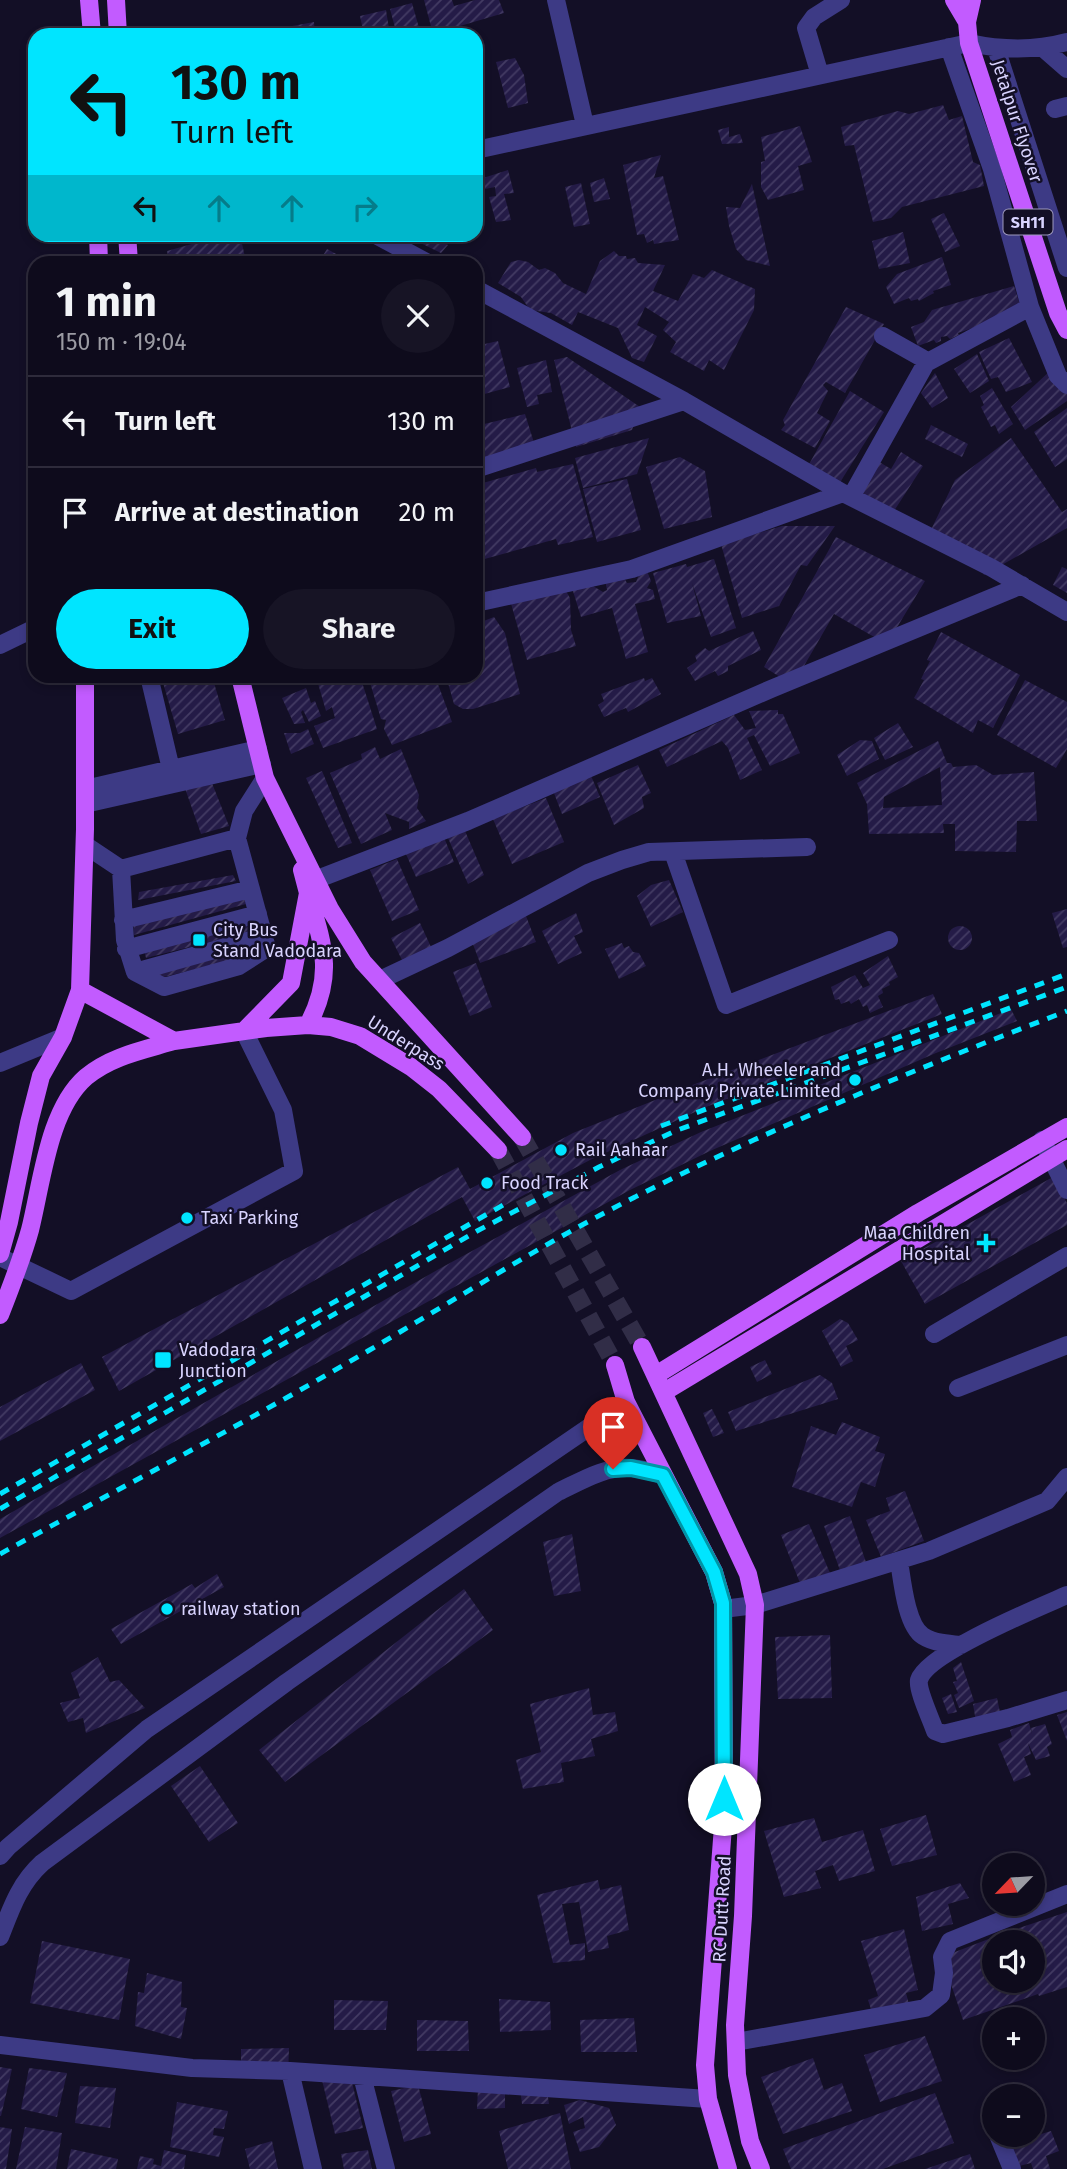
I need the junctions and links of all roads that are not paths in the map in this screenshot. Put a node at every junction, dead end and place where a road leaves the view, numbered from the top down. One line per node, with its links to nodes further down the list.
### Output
1 (89, 0): 8 (main road)
2 (116, 0): 9 (main road)
3 (556, 0): 17 (street)
4 (841, 0): 16 (street)
5 (954, 0): 7 (main road)
6 (972, 0): 7 (main road, SH11)
7 (967, 22): 11 (main road, SH11)
8 (91, 28)
9 (118, 28)
10 (1067, 42): 14 (street)
11 (969, 43): 12 (street); 13 (street); 24 (main road, Jetalpur Flyover / SH11)
12 (949, 47): 16 (street); 23 (street)
13 (996, 48): 14 (street); 21 (street)
14 (1043, 48): 15 (street)
15 (1067, 69)
16 (820, 75): 17 (street)
17 (585, 125): 18 (street)
18 (483, 148)
19 (389, 242): 20 (street)
20 (415, 256)
21 (1067, 268)
22 (483, 293): 28 (street)
23 (1030, 307): 26 (street); 27 (street)
24 (1067, 330)
25 (883, 336): 26 (street)
26 (926, 363): 30 (street)
27 (1067, 386)
28 (684, 401): 29 (street); 30 (street)
29 (483, 467)
30 (847, 495): 31 (street); 32 (street)
31 (1022, 585): 33 (street); 47 (street)
32 (483, 601)
33 (1067, 612)
34 (28, 631): 35 (street)
35 (0, 645)
36 (85, 683): 41 (main road)
37 (151, 683): 40 (street)
38 (242, 683): 39 (main road)
39 (262, 764): 40 (street); 41 (street); 42 (street); 47 (main road)
40 (171, 769): 41 (street)
41 (85, 796): 43 (main road)
42 (237, 838): 46 (street); 48 (street)
43 (85, 845): 46 (street); 54 (main road)
44 (807, 847): 45 (street)
45 (673, 852): 51 (street); 53 (street)
46 (121, 869): 50 (street)
47 (312, 886): 53 (main road, Underpass); 55 (main road); 56 (main road)
48 (251, 889): 49 (street); 50 (street)
49 (258, 914): 52 (street); 52 (street)
50 (123, 920): 52 (street)
51 (889, 940)
52 (126, 949)
53 (380, 980): 61 (main road, Underpass)
54 (80, 990): 57 (main road); 58 (main road)
55 (308, 1025): 56 (main road, Underpass); 63 (main road, Underpass)
56 (244, 1031): 58 (main road, Underpass); 69 (street)
57 (63, 1037): 59 (street); 66 (main road)
58 (174, 1041): 69 (main road, Underpass)
59 (0, 1063)
60 (1067, 1126): 62 (main road)
61 (522, 1137)
62 (1042, 1140): 64 (street); 68 (main road)
63 (498, 1150)
64 (1059, 1154): 65 (street); 70 (main road)
65 (1067, 1190)
66 (0, 1255): 69 (street)
67 (1067, 1256): 72 (street)
68 (835, 1264): 70 (main road); 76 (main road)
69 (19, 1266): 71 (main road, Underpass)
70 (846, 1282): 78 (main road)
71 (0, 1315)
72 (934, 1334)
73 (1067, 1345): 77 (street)
74 (642, 1347): 76 (main road)
75 (615, 1365): 79 (main road)
76 (656, 1375): 78 (main road, RC Dutt Road)
77 (958, 1388)
78 (664, 1392): 86 (main road, RC Dutt Road)
79 (626, 1402): 80 (main road, RC Dutt Road); 90 (street)
80 (663, 1475): 87 (main road, RC Dutt Road); 92 (street)
81 (1067, 1477): 82 (street)
82 (1047, 1501): 83 (street); 84 (street)
83 (1067, 1506)
84 (899, 1561): 86 (street); 88 (street)
85 (1067, 1595): 88 (street)
86 (755, 1605): 87 (street); 93 (main road, RC Dutt Road)
87 (723, 1609): 97 (main road, RC Dutt Road)
88 (961, 1645): 89 (street)
89 (1067, 1699)
90 (0, 1856)
91 (1067, 1894): 93 (street)
92 (0, 1937)
93 (736, 2042): 102 (main road, RC Dutt Road)
94 (0, 2045): 95 (street)
95 (290, 2071): 96 (street); 99 (street)
96 (362, 2076): 97 (street); 100 (street)
97 (708, 2099): 101 (main road, RC Dutt Road)
98 (1004, 2147): 103 (street)
99 (313, 2169)
100 (386, 2169)
101 (728, 2169)
102 (761, 2169)
103 (1012, 2169)

